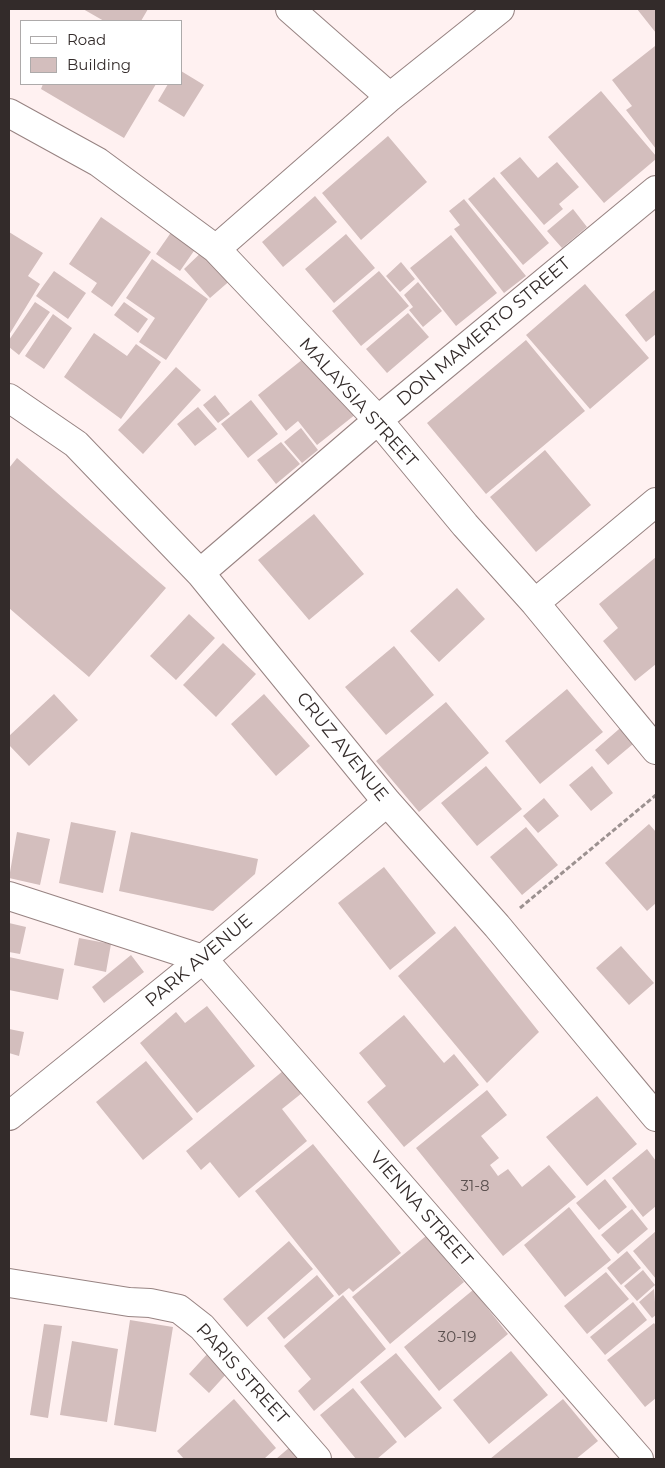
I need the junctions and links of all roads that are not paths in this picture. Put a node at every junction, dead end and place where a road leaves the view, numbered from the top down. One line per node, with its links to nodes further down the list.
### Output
1 (290, 9): 3 (street)
2 (500, 9): 3 (street)
3 (390, 97): 6 (street)
4 (9, 113): 6 (street, MALAYSIA STREET)
5 (656, 190): 8 (street, DON MAMERTO STREET)
6 (216, 249): 8 (street, MALAYSIA STREET)
7 (9, 398): 10 (street, CRUZ AVENUE)
8 (378, 420): 10 (street, DON MAMERTO STREET); 11 (street, MALAYSIA STREET)
9 (656, 502): 11 (street)
10 (200, 573): 13 (street, CRUZ AVENUE)
11 (535, 604): 12 (street, MALAYSIA STREET)
12 (656, 750)
13 (387, 802): 15 (street, PARK AVENUE); 17 (street, CRUZ AVENUE)
14 (9, 896): 15 (street)
15 (203, 959): 16 (street, PARK AVENUE); 20 (street, VIENNA STREET)
16 (9, 1116)
17 (656, 1117)
18 (9, 1283): 19 (street, PARIS STREET)
19 (317, 1459)
20 (639, 1459)

